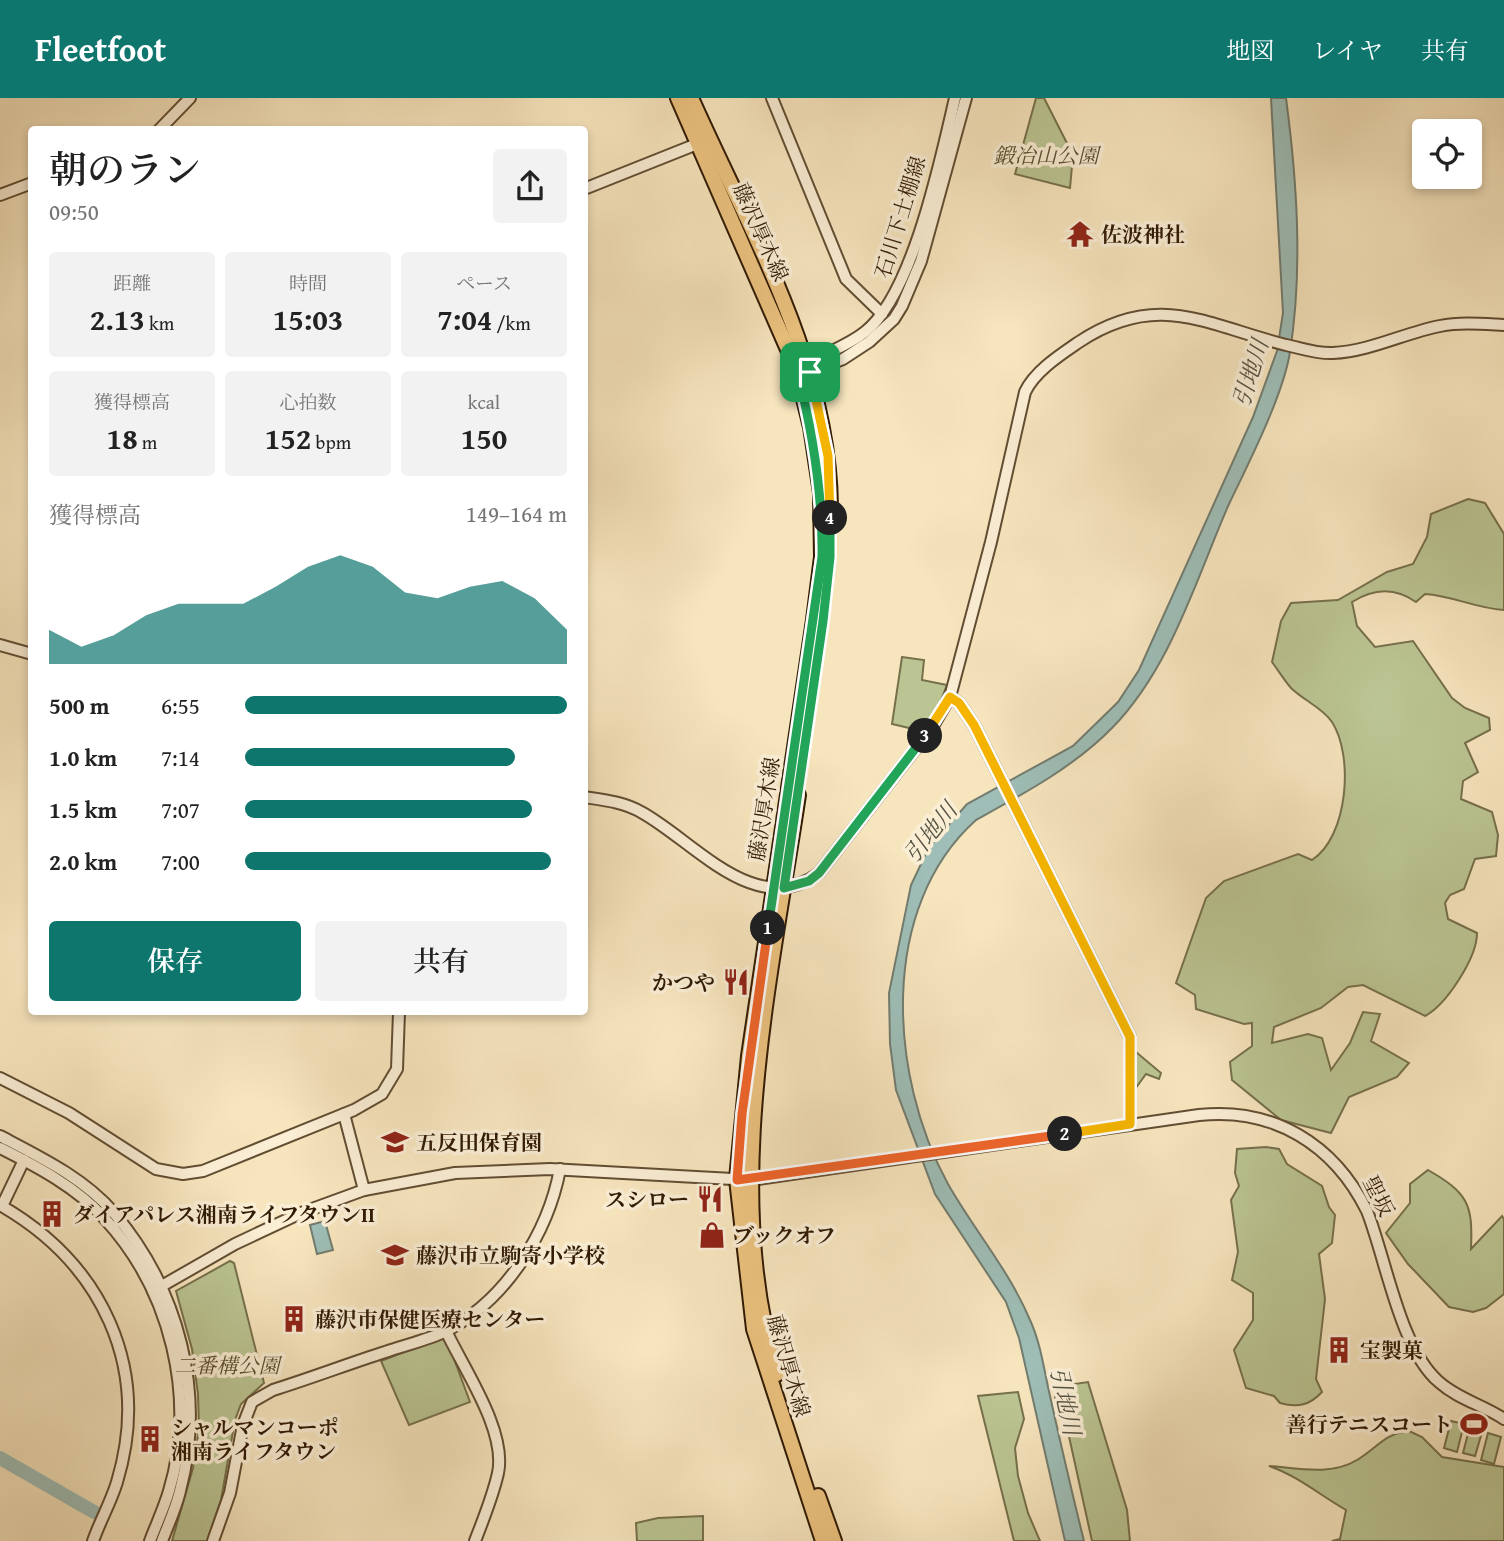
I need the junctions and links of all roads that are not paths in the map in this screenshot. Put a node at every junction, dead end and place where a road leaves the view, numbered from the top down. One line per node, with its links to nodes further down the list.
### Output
1 (190, 98): 7 (street)
2 (678, 98): 8 (main road, 藤沢厚木線)
3 (691, 98): 8 (main road, 藤沢厚木線)
4 (772, 98): 12 (street)
5 (955, 98): 12 (street, 石川下土棚線)
6 (966, 98): 14 (street, 石川下土棚線)
7 (163, 126)
8 (704, 142): 10 (street); 14 (main road, 藤沢厚木線)
9 (28, 184): 11 (street)
10 (588, 186)
11 (0, 195)
12 (882, 314): 14 (street, 石川下土棚線)
13 (1504, 325): 17 (street)
14 (805, 369): 19 (main road, 藤沢厚木線)
15 (0, 645): 16 (street)
16 (28, 653)
17 (950, 697): 19 (street); 23 (street)
18 (588, 798): 19 (street)
19 (779, 888): 28 (main road, 藤沢厚木線)
20 (399, 1015): 22 (street)
21 (0, 1078): 22 (street)
22 (344, 1114): 29 (street)
23 (1130, 1124): 28 (street, 聖坂); 33 (street, 聖坂)
24 (0, 1136): 31 (street)
25 (0, 1148): 26 (street)
26 (24, 1160): 30 (street); 31 (street)
27 (560, 1170): 28 (street, 聖坂); 29 (street, 聖坂); 32 (street)
28 (744, 1180): 39 (main road, 藤沢厚木線); 40 (main road, 藤沢厚木線)
29 (364, 1190): 31 (street, 聖坂)
30 (1, 1206): 34 (street)
31 (157, 1289): 35 (street); 36 (street)
32 (446, 1331): 37 (street); 38 (street)
33 (1504, 1419)
34 (93, 1541)
35 (150, 1541)
36 (162, 1541)
37 (212, 1541)
38 (475, 1541)
39 (823, 1541)
40 (834, 1541)

